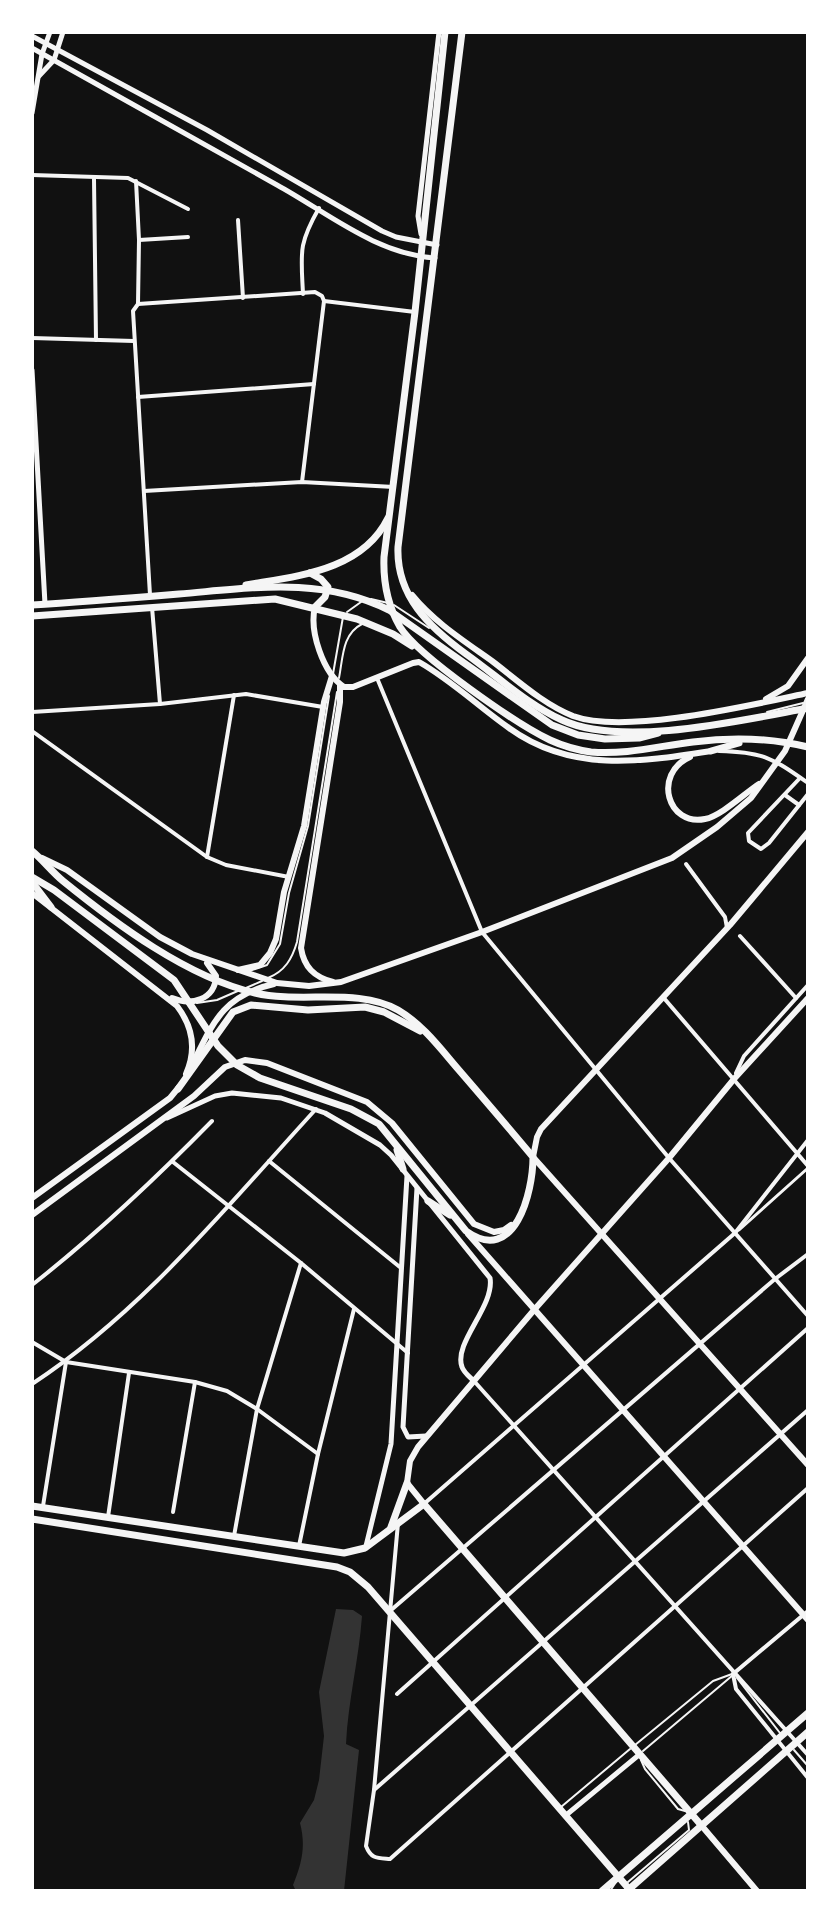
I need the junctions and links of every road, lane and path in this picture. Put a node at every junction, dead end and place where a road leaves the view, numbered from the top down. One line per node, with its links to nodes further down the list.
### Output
1 (50, 32): 7 (street)
2 (63, 32): 9 (street)
3 (439, 32): 22 (street)
4 (445, 32): 22 (main road)
5 (462, 32): 23 (main road)
6 (32, 36): 7 (street)
7 (46, 44): 9 (street); 10 (street)
8 (32, 48): 10 (street)
9 (58, 50): 11 (street); 22 (street)
10 (42, 54): 11 (street); 12 (street)
11 (54, 60): 12 (street); 17 (street)
12 (39, 76): 13 (street)
13 (32, 113)
14 (32, 175): 15 (street)
15 (94, 178): 16 (street); 32 (street)
16 (136, 181): 18 (street); 21 (street)
17 (319, 208): 24 (street); 26 (street)
18 (188, 209)
19 (238, 220): 27 (street)
20 (188, 237): 21 (street)
21 (139, 240): 29 (street)
22 (423, 243): 23 (street); 24 (main road)
23 (437, 245): 25 (main road)
24 (422, 257): 25 (street); 30 (main road)
25 (435, 258): 42 (main road)
26 (303, 294): 27 (street); 28 (street)
27 (243, 298): 29 (street)
28 (324, 301): 30 (street); 35 (street)
29 (138, 304): 33 (street)
30 (415, 312): 38 (main road)
31 (32, 338): 32 (street)
32 (96, 340): 33 (street)
33 (134, 341): 36 (street)
34 (32, 370): 46 (street)
35 (314, 384): 36 (street); 37 (street)
36 (138, 397): 39 (street)
37 (302, 482): 38 (street); 39 (street)
38 (394, 487): 40 (main road)
39 (144, 491): 44 (street)
40 (391, 512): 41 (main road); 45 (main road)
41 (310, 573): 43 (main road); 49 (main road)
42 (402, 580): 53 (main road); 62 (main road)
43 (216, 591): 44 (main road); 67 (main road)
44 (150, 596): 46 (main road)
45 (390, 603): 50 (lane); 53 (lane); 55 (main road)
46 (45, 604): 47 (main road)
47 (32, 605)
48 (152, 607): 49 (main road); 51 (main road); 61 (street)
49 (315, 607): 50 (main road); 56 (main road)
50 (345, 615): 52 (main road); 56 (lane)
51 (32, 616)
52 (371, 624): 55 (main road); 58 (lane)
53 (443, 637): 67 (main road)
54 (808, 658): 62 (main road)
55 (440, 665): 69 (main road)
56 (332, 676): 58 (main road); 63 (main road); 90 (lane)
57 (377, 678): 58 (main road); 71 (main road); 87 (street)
58 (339, 684): 91 (lane); 92 (main road)
59 (234, 695): 61 (street); 63 (street); 80 (street)
60 (808, 698): 62 (main road); 66 (lane); 72 (main road)
61 (160, 704): 65 (street)
62 (749, 706)
63 (323, 707): 82 (main road)
64 (808, 708): 66 (main road)
65 (32, 712)
66 (747, 719): 67 (main road)
67 (671, 730)
68 (32, 731): 80 (street)
69 (747, 741): 70 (main road); 71 (main road)
70 (808, 747)
71 (711, 751): 72 (main road); 73 (street)
72 (768, 777): 87 (main road)
73 (800, 778): 74 (street); 76 (street)
74 (808, 783)
75 (808, 794): 77 (street)
76 (785, 795): 77 (street); 77 (street)
77 (799, 805)
78 (808, 832): 86 (main road)
79 (35, 854): 89 (main road); 100 (main road)
80 (207, 857): 82 (street)
81 (686, 864): 86 (street)
82 (289, 877): 90 (main road)
83 (32, 879): 85 (main road); 109 (main road)
84 (32, 893): 85 (main road)
85 (51, 907): 95 (main road)
86 (728, 926): 96 (main road)
87 (482, 932): 92 (main road); 101 (street)
88 (740, 936): 97 (street)
89 (201, 958): 90 (main road); 99 (main road)
90 (235, 970): 91 (main road)
91 (263, 981): 93 (main road); 99 (lane)
92 (341, 982): 93 (main road)
93 (277, 983): 102 (main road)
94 (808, 985): 97 (street)
95 (168, 996): 99 (main road); 102 (main road)
96 (663, 997): 101 (main road); 103 (street)
97 (796, 998): 103 (street)
98 (808, 998): 103 (main road)
99 (188, 1003)
100 (429, 1035): 104 (main road); 111 (main road)
101 (597, 1069): 111 (main road); 112 (street)
102 (186, 1076): 104 (main road)
103 (734, 1079): 110 (street); 112 (main road)
104 (178, 1089): 118 (main road)
105 (316, 1109): 106 (street); 113 (street); 116 (street)
106 (159, 1121): 121 (main road); 122 (main road)
107 (212, 1121): 114 (street)
108 (808, 1140): 110 (street)
109 (396, 1144): 116 (main road); 123 (main road)
110 (797, 1152): 115 (street); 125 (street)
111 (533, 1157): 121 (main road); 126 (main road)
112 (669, 1158): 125 (street); 126 (main road)
113 (269, 1161): 120 (street); 129 (street)
114 (173, 1162): 120 (street); 131 (street)
115 (808, 1167): 125 (street)
116 (405, 1172): 117 (street); 129 (street)
117 (417, 1187): 119 (street); 140 (street)
118 (32, 1198)
119 (428, 1201): 123 (main road); 144 (street)
120 (229, 1206): 128 (street); 141 (street)
121 (521, 1213): 124 (main road)
122 (32, 1215)
123 (458, 1221): 124 (main road)
124 (466, 1231): 134 (main road)
125 (735, 1233): 130 (street); 132 (street)
126 (603, 1234): 132 (main road); 134 (main road)
127 (808, 1254): 130 (street)
128 (301, 1263): 133 (street); 148 (street)
129 (403, 1270): 139 (street)
130 (775, 1279): 135 (street); 138 (street)
131 (32, 1285)
132 (660, 1299): 138 (main road); 142 (street)
133 (354, 1309): 139 (street); 154 (street)
134 (534, 1310): 142 (main road); 144 (main road)
135 (808, 1316)
136 (808, 1328): 147 (street)
137 (32, 1342): 141 (street)
138 (700, 1344): 147 (main road); 150 (street)
139 (398, 1346): 140 (street); 172 (street)
140 (408, 1353): 153 (street)
141 (66, 1362): 143 (street); 146 (street); 163 (street)
142 (585, 1366): 150 (main road); 151 (street)
143 (129, 1373): 145 (street); 167 (street)
144 (474, 1381): 151 (street); 153 (main road)
145 (195, 1382): 148 (street); 164 (street)
146 (32, 1384)
147 (740, 1388): 152 (main road); 155 (street)
148 (257, 1409): 154 (street); 169 (street)
149 (808, 1410): 152 (street)
150 (624, 1411): 155 (main road); 157 (street)
151 (514, 1426): 157 (street); 161 (street)
152 (781, 1434): 156 (main road); 160 (street)
153 (427, 1436): 158 (main road)
154 (318, 1454): 171 (street)
155 (663, 1455): 160 (main road); 165 (street)
156 (808, 1465)
157 (556, 1470): 165 (street); 173 (street)
158 (407, 1483): 161 (main road); 168 (main road)
159 (808, 1488): 170 (street)
160 (704, 1501): 170 (main road); 174 (street)
161 (424, 1504): 168 (main road); 173 (main road)
162 (32, 1506): 163 (main road)
163 (42, 1508): 167 (main road)
164 (173, 1512)
165 (595, 1516): 174 (street); 175 (street)
166 (32, 1519): 177 (main road)
167 (107, 1519): 169 (main road)
168 (395, 1525): 172 (main road); 177 (street)
169 (233, 1537): 171 (main road)
170 (743, 1546): 176 (street); 178 (main road)
171 (298, 1548): 172 (main road)
172 (365, 1548)
173 (462, 1550): 175 (main road); 177 (street)
174 (635, 1562): 176 (street); 179 (street)
175 (504, 1597): 179 (main road); 180 (street)
176 (674, 1606): 181 (street); 182 (street)
177 (389, 1613): 180 (main road); 195 (street)
178 (807, 1615): 181 (street)
179 (543, 1642): 182 (main road); 184 (street)
180 (431, 1663): 183 (street); 184 (main road)
181 (733, 1674): 187 (street); 187 (street); 188 (lane); 191 (lane)
182 (584, 1687): 188 (main road); 190 (street)
183 (397, 1694)
184 (470, 1707): 190 (main road); 195 (street)
185 (808, 1713): 187 (main road)
186 (808, 1732): 189 (main road)
187 (782, 1735): 189 (street); 189 (street); 198 (main road)
188 (634, 1746): 191 (main road); 197 (lane)
189 (791, 1747): 192 (street); 193 (lane); 194 (street); 200 (main road)
190 (509, 1753): 195 (street); 197 (main road)
191 (640, 1753): 196 (lane); 198 (main road); 199 (street)
192 (808, 1755)
193 (808, 1766)
194 (808, 1778)
195 (374, 1790)
196 (678, 1809): 198 (lane); 198 (lane)
197 (558, 1810): 199 (main road)
198 (687, 1815): 200 (main road); 201 (main road); 202 (lane)
199 (564, 1817): 201 (main road)
200 (701, 1825): 202 (main road); 206 (main road)
201 (618, 1877): 202 (main road); 203 (main road); 204 (lane)
202 (628, 1889): 205 (lane)
203 (602, 1891)
204 (610, 1891)
205 (617, 1891)
206 (757, 1891)

